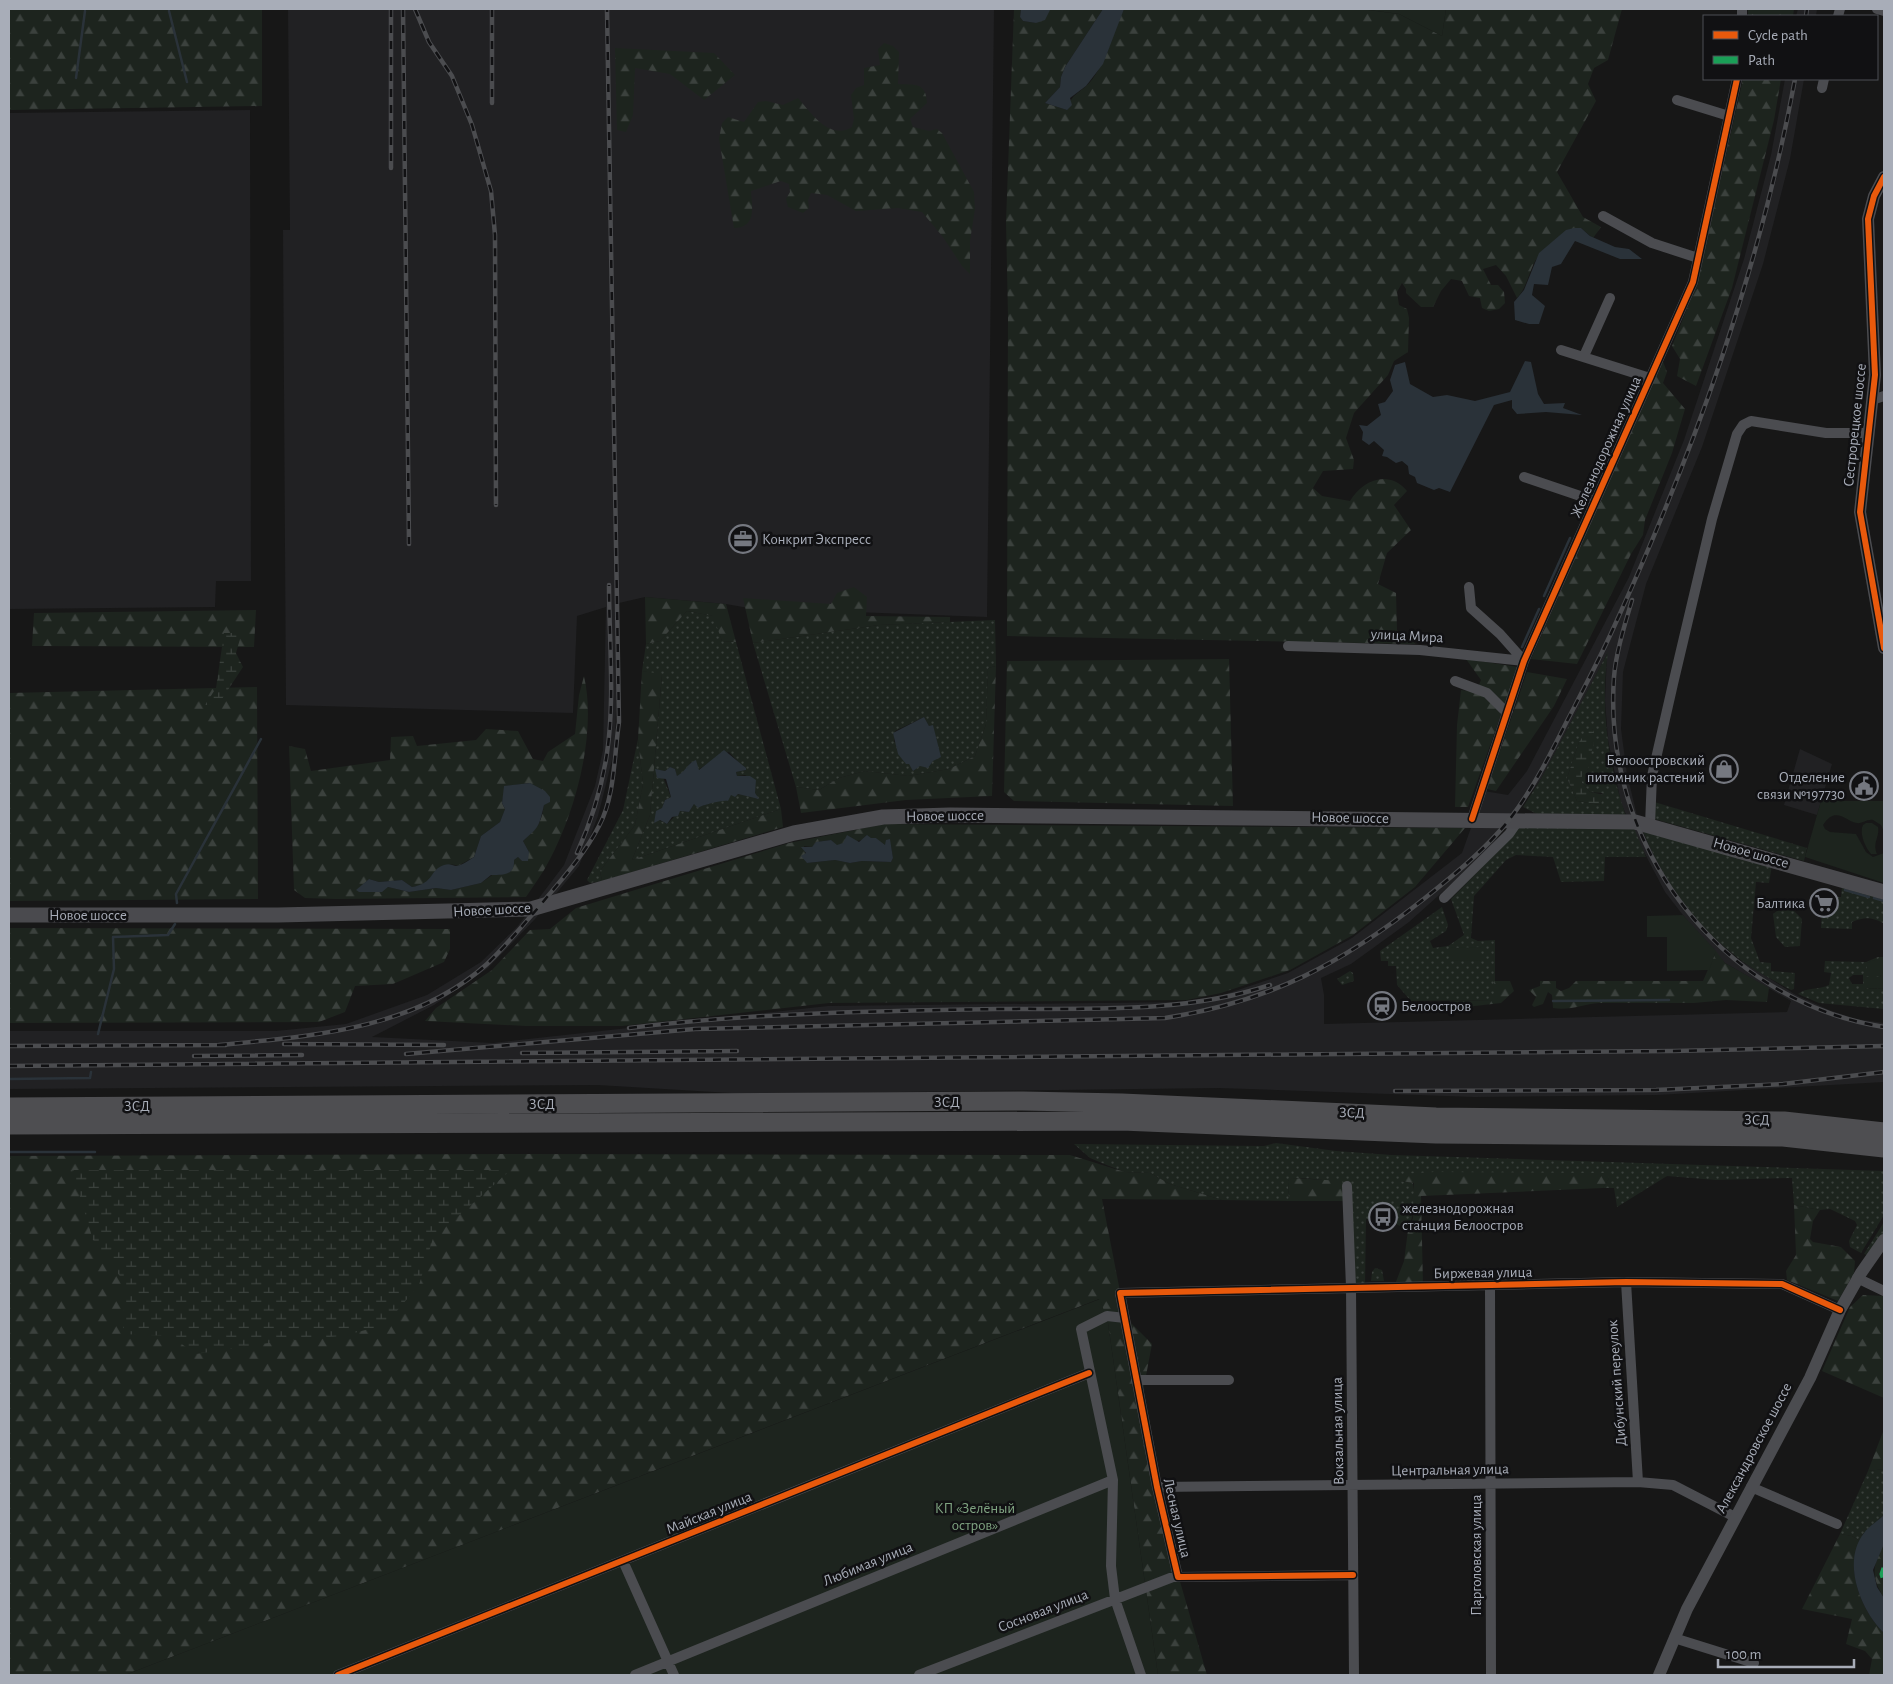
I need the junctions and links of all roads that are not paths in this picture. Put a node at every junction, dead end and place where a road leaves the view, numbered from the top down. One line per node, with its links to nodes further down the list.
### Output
1 (1877, 9): 2 (street)
2 (1884, 11)
3 (1737, 80): 5 (street, Железнодорожная улица)
4 (1677, 100): 5 (street)
5 (1729, 116): 8 (street, Железнодорожная улица)
6 (1884, 176): 13 (street, Сестрорецкое шоссе)
7 (1603, 216): 8 (street)
8 (1698, 258): 12 (street, Железнодорожная улица)
9 (1610, 298): 11 (street)
10 (1561, 350): 11 (street)
11 (1584, 356): 12 (street)
12 (1650, 378): 16 (street, Железнодорожная улица)
13 (1878, 398): 14 (street, Сестрорецкое шоссе)
14 (1869, 433): 19 (street, Сестрорецкое шоссе); 25 (street)
15 (1524, 477): 16 (street)
16 (1595, 501): 20 (street, Железнодорожная улица)
17 (1469, 587): 20 (street)
18 (1288, 646): 20 (street, улица Мира)
19 (1884, 648)
20 (1524, 661): 22 (street, Железнодорожная улица)
21 (1455, 680): 22 (street)
22 (1508, 711): 23 (street, Железнодорожная улица)
23 (1472, 819): 24 (main road, Новое шоссе); 28 (main road, Новое шоссе)
24 (1518, 821): 25 (main road, Новое шоссе); 27 (street)
25 (1650, 825): 26 (main road, Новое шоссе)
26 (1884, 892)
27 (1444, 898)
28 (9, 915)
29 (9, 1107): 31 (highway, ЗСД)
30 (9, 1124): 31 (highway, ЗСД)
31 (1594, 1127): 32 (highway, ЗСД); 33 (highway, ЗСД)
32 (1884, 1132)
33 (1884, 1148)
34 (1347, 1186): 39 (street, Вокзальная улица)
35 (1884, 1240): 36 (street, Александровское шоссе)
36 (1857, 1278): 40 (street); 42 (street, Александровское шоссе)
37 (1626, 1282): 38 (street, Биржевая улица); 42 (street, Биржевая улица); 48 (street, Дибунский переулок)
38 (1490, 1285): 39 (street, Биржевая улица); 49 (street, Парголовская улица)
39 (1351, 1287): 41 (street, Биржевая улица); 50 (street, Вокзальная улица)
40 (1884, 1291)
41 (1120, 1293): 43 (street, Лесная улица)
42 (1840, 1310): 52 (street, Александровское шоссе)
43 (1125, 1318): 44 (street); 45 (street, Лесная улица)
44 (1089, 1374): 47 (street); 55 (street, Майская улица)
45 (1136, 1380): 46 (street); 51 (street, Лесная улица)
46 (1229, 1380)
47 (1113, 1480): 58 (street); 60 (street, Любимая улица)
48 (1638, 1482): 49 (street, Центральная улица); 53 (street, Центральная улица)
49 (1491, 1484): 50 (street, Центральная улица); 68 (street, Парголовская улица)
50 (1353, 1486): 51 (street, Центральная улица); 57 (street, Вокзальная улица)
51 (1157, 1487): 56 (street, Лесная улица)
52 (1751, 1488): 53 (street, Александровское шоссе); 54 (street)
53 (1735, 1517): 59 (street, Александровское шоссе)
54 (1837, 1524)
55 (623, 1561): 60 (street); 62 (street, Майская улица)
56 (1178, 1575): 57 (street, Лесная улица); 58 (street, Сосновая улица)
57 (1353, 1575): 67 (street, Вокзальная улица)
58 (1115, 1599): 65 (street, Сосновая улица); 66 (street)
59 (1674, 1638): 61 (street); 69 (street, Александровское шоссе)
60 (669, 1663): 63 (street, Любимая улица); 64 (street)
61 (1754, 1663)
62 (338, 1675)
63 (635, 1675)
64 (674, 1675)
65 (919, 1675)
66 (1141, 1675)
67 (1354, 1675)
68 (1491, 1675)
69 (1659, 1675)

